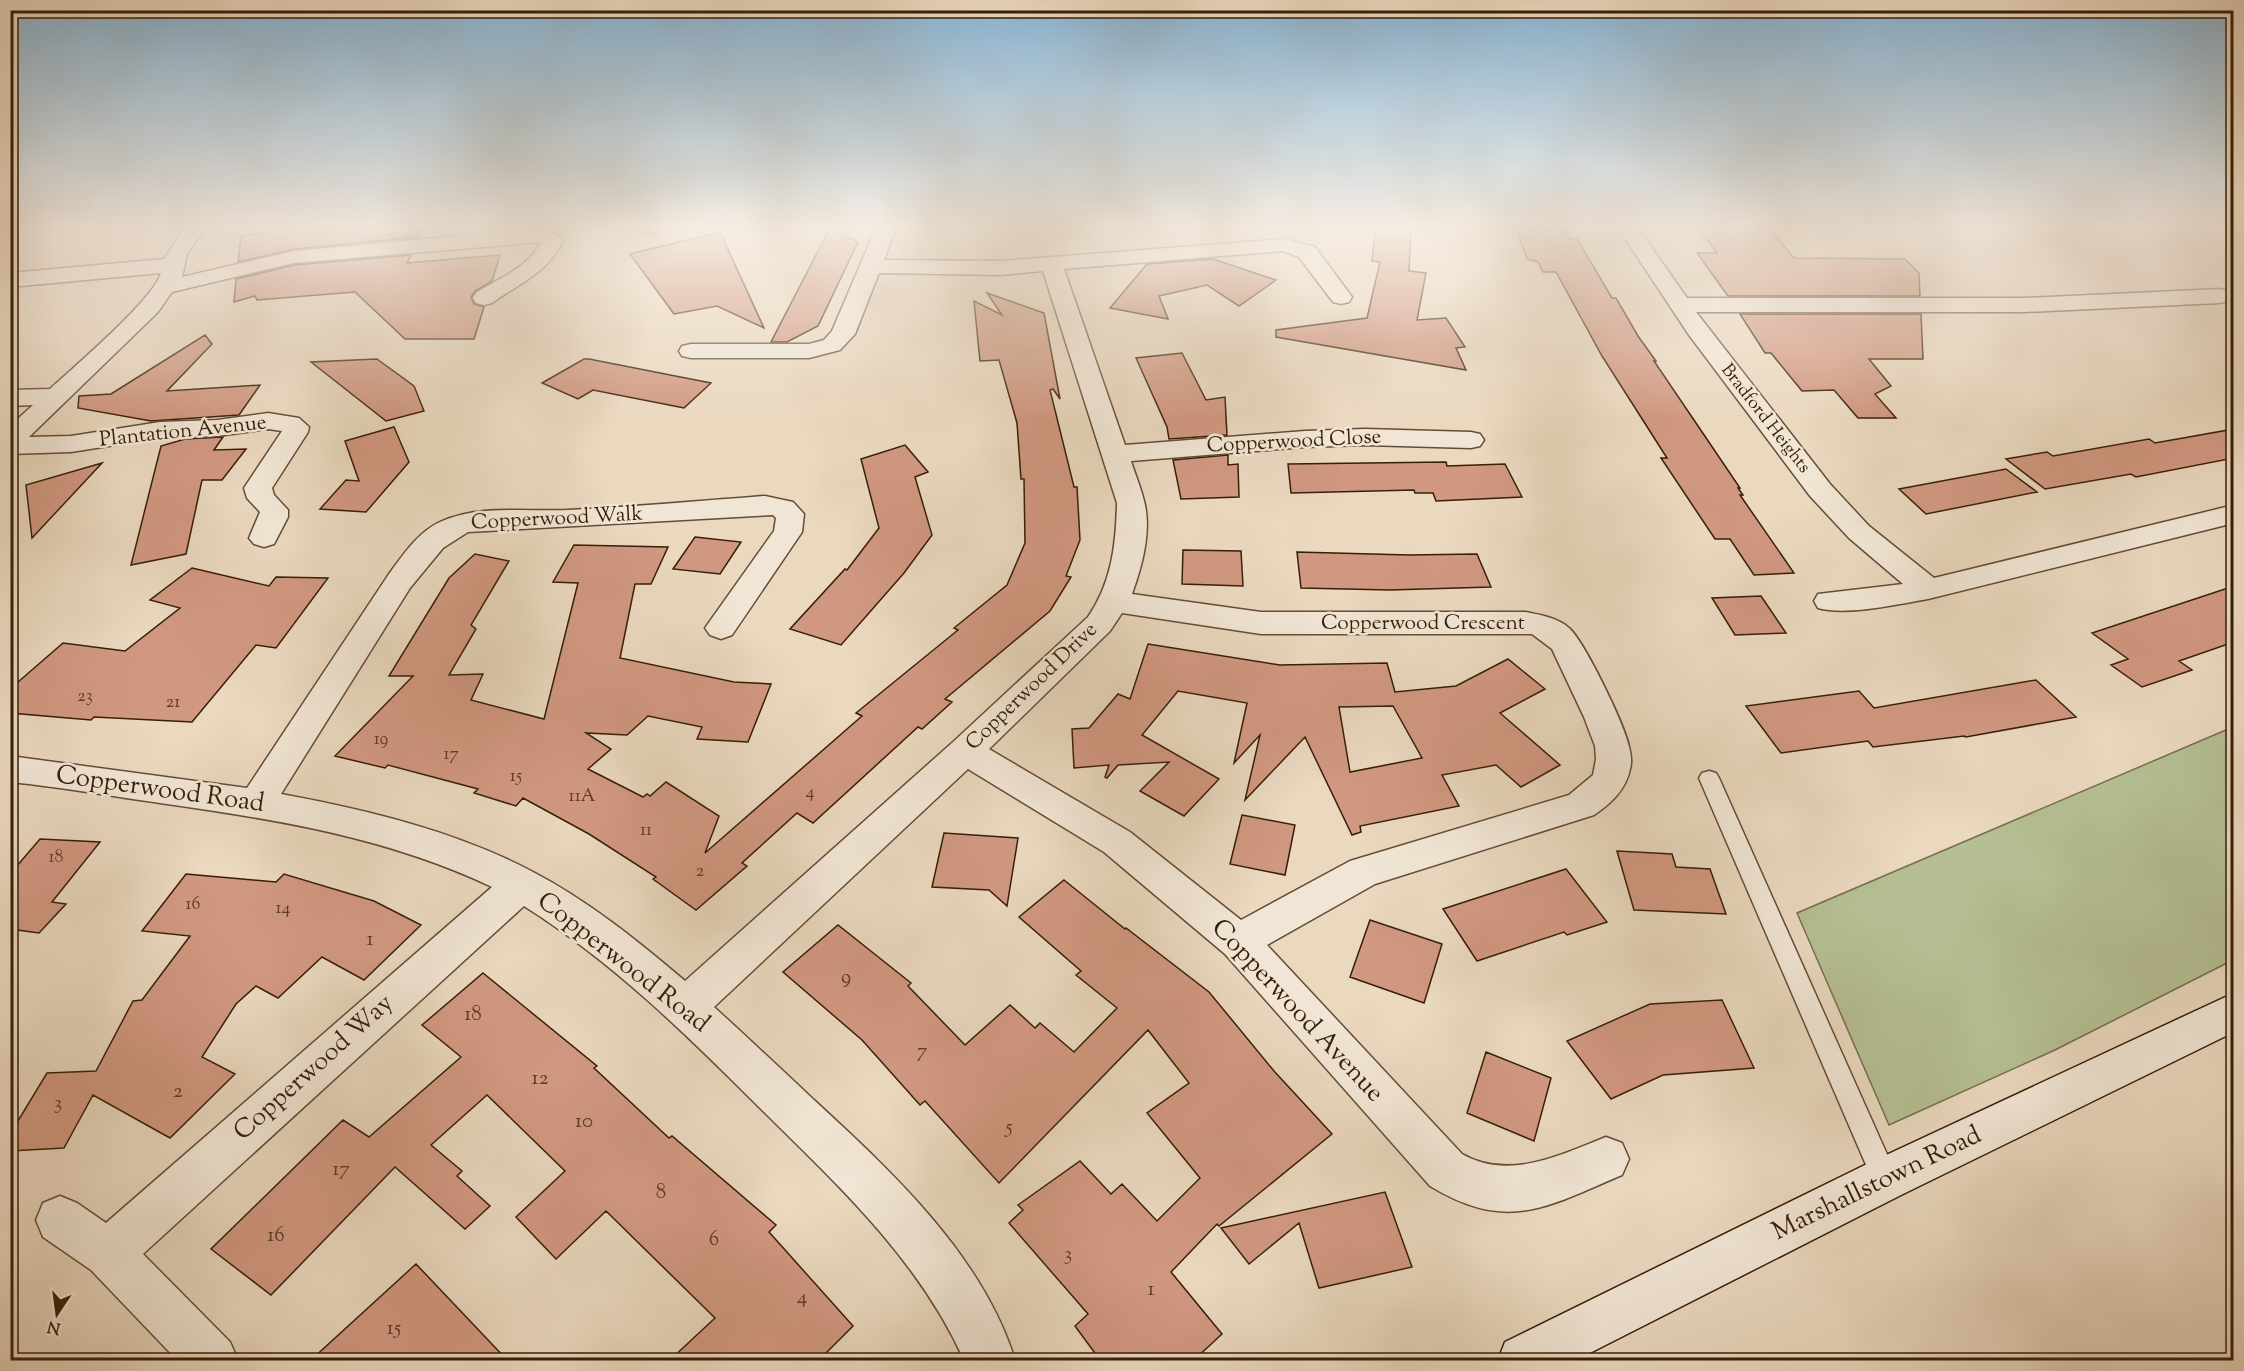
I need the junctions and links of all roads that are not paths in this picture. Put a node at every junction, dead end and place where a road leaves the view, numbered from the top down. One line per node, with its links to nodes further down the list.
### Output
1 (157, 292): 12 (street, Plantation Avenue)
2 (491, 292): 9 (street)
3 (860, 292): 11 (street)
4 (1061, 292): 16 (street, Copperwood Drive)
5 (1337, 292): 8 (street)
6 (1670, 292): 10 (street, Bradford Heights)
7 (2220, 296): 10 (street)
8 (1341, 297)
9 (484, 298)
10 (1679, 305): 19 (street, Bradford Heights)
11 (691, 351)
12 (58, 396): 13 (street); 15 (street, Plantation Avenue)
13 (10, 398)
14 (1471, 440): 16 (street, Copperwood Close)
15 (10, 444): 18 (street, Plantation Avenue)
16 (1116, 454): 21 (street, Copperwood Drive)
17 (2234, 514): 19 (street)
18 (264, 538)
19 (1928, 589): 20 (street)
20 (1829, 601)
21 (1114, 602): 23 (street, Copperwood Drive); 28 (street, Copperwood Crescent)
22 (721, 628): 26 (street, Copperwood Walk)
23 (966, 751): 28 (street, Copperwood Avenue); 29 (street, Copperwood Drive)
24 (10, 769): 26 (street, Copperwood Road)
25 (1709, 778): 32 (lane)
26 (257, 802): 27 (street, Copperwood Road)
27 (522, 884): 29 (street, Copperwood Road); 34 (street, Copperwood Way)
28 (1239, 942): 31 (street, Copperwood Avenue)
29 (686, 1007): 36 (street, Copperwood Road)
30 (2234, 1011): 32 (street, Marshallstown Road)
31 (1606, 1159)
32 (1885, 1179): 37 (street, Marshallstown Road)
33 (60, 1220): 34 (street)
34 (108, 1253): 35 (street)
35 (212, 1360)
36 (990, 1360)
37 (1523, 1360)

